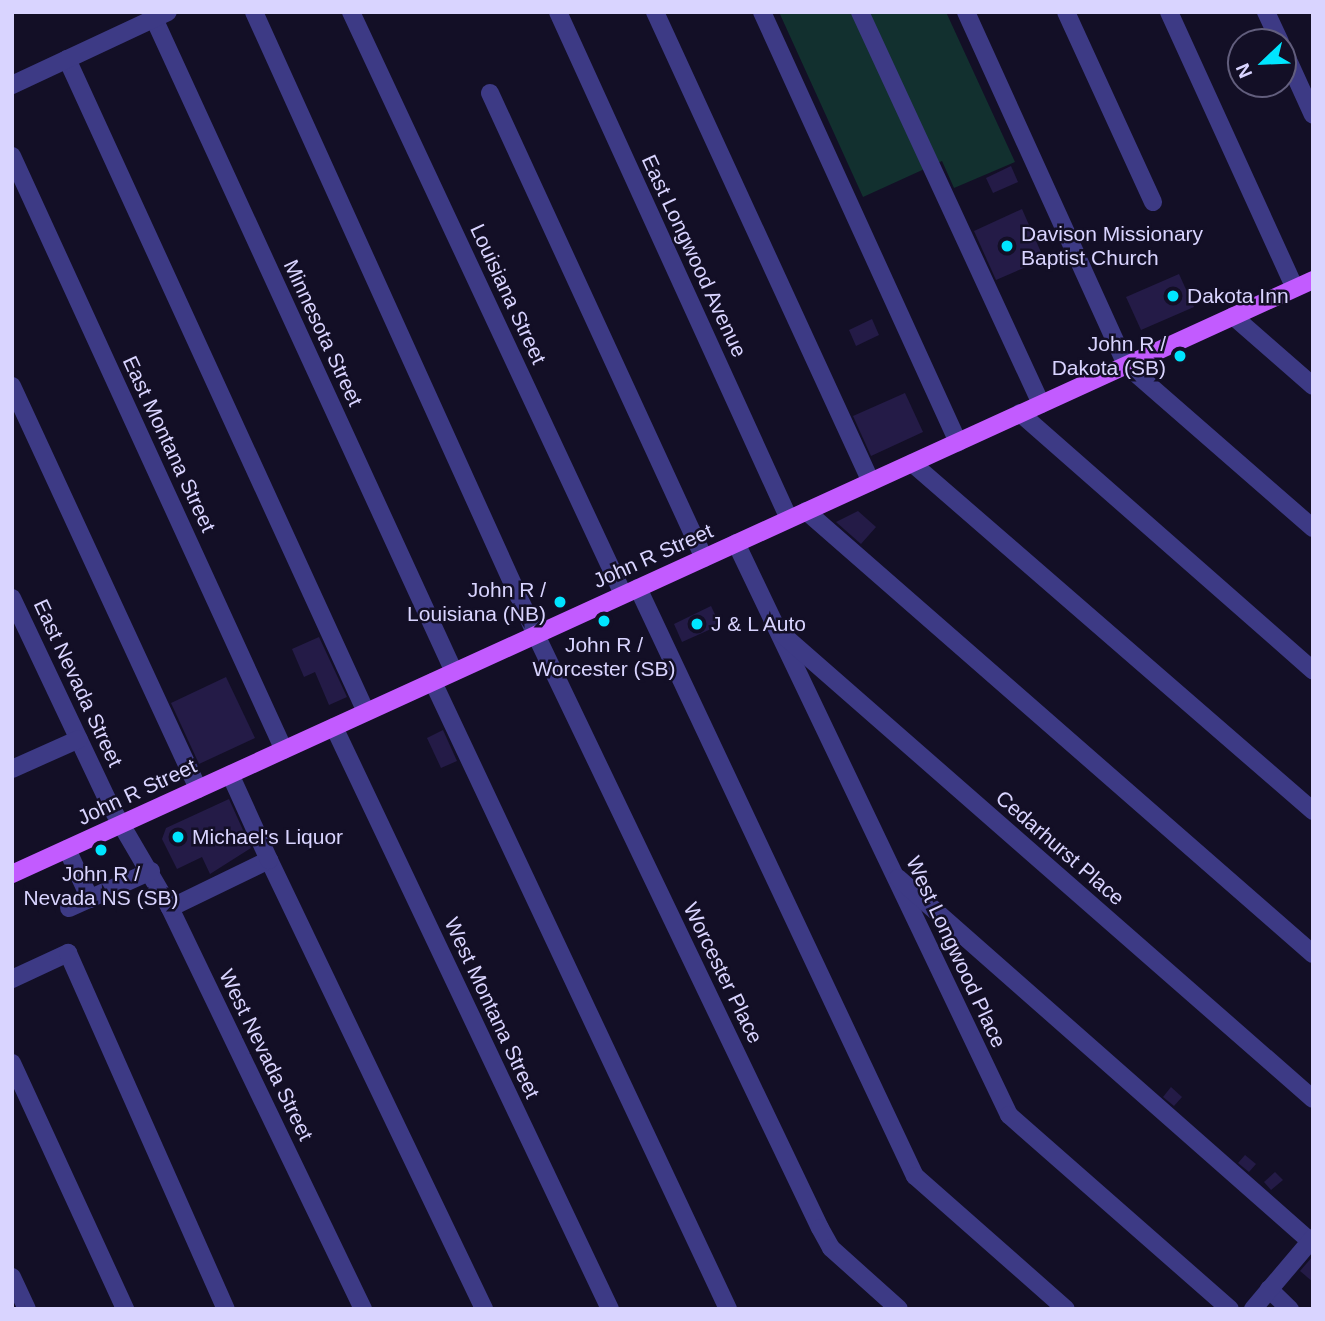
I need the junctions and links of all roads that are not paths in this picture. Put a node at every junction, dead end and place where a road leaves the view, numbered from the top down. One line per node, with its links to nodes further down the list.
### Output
1 (254, 12): 38 (street, Worcester Place)
2 (351, 12): 35 (street, Louisiana Street)
3 (558, 12): 31 (street, East Longwood Avenue)
4 (655, 12): 30 (street)
5 (762, 12): 28 (street)
6 (860, 12): 26 (street)
7 (965, 12): 23 (street)
8 (1066, 12): 19 (street)
9 (1169, 12): 21 (street)
10 (1266, 12): 12 (street)
11 (157, 14): 13 (street); 40 (street, Minnesota Street)
12 (1273, 28)
13 (67, 59): 15 (street); 42 (street)
14 (1297, 80): 17 (street)
15 (12, 85)
16 (490, 93): 34 (street)
17 (1313, 115)
18 (12, 156): 45 (street, East Montana Street)
19 (1153, 202)
20 (1313, 280): 21 (main road, John R Street)
21 (1295, 288): 22 (main road, John R Street)
22 (1233, 316): 23 (main road, John R Street); 25 (street)
23 (1126, 365): 26 (main road, John R Street); 32 (street)
24 (12, 386): 48 (street)
25 (1313, 386)
26 (1041, 404): 27 (main road, John R Street)
27 (1020, 414): 28 (main road, John R Street); 39 (street)
28 (958, 442): 29 (main road, John R Street)
29 (912, 463): 30 (main road, John R Street); 49 (street)
30 (871, 482): 31 (main road, John R Street)
31 (798, 515): 33 (main road, John R Street); 59 (street)
32 (1313, 528)
33 (736, 543): 34 (main road, John R Street); 37 (street, West Longwood Place)
34 (704, 558): 35 (main road, John R Street)
35 (630, 591): 38 (main road, John R Street); 74 (street, Louisiana Street)
36 (12, 598): 44 (street, East Nevada Street)
37 (778, 631): 54 (street, West Longwood Place); 62 (street, Cedarhurst Place)
38 (536, 635): 40 (main road, John R Street); 73 (street, Worcester Place)
39 (1313, 670)
40 (454, 672): 41 (main road, John R Street)
41 (433, 682): 42 (main road, John R Street); 72 (street)
42 (366, 712): 43 (main road, John R Street)
43 (334, 727): 45 (main road, John R Street); 71 (street, West Montana Street)
44 (79, 739): 46 (street); 50 (street, East Nevada Street)
45 (284, 750): 47 (main road, John R Street)
46 (12, 769)
47 (230, 774): 48 (main road, John R Street); 52 (street)
48 (198, 789): 50 (main road, John R Street)
49 (1313, 811)
50 (121, 825): 51 (main road, John R Street); 53 (street, West Nevada Street)
51 (67, 849): 55 (main road, John R Street); 56 (street)
52 (269, 860): 58 (street); 70 (street)
53 (151, 871): 56 (street); 58 (street, West Nevada Street)
54 (893, 873): 63 (street); 75 (street, West Longwood Place)
55 (12, 874)
56 (90, 899): 57 (street)
57 (69, 908)
58 (170, 908): 69 (street, West Nevada Street)
59 (1313, 954)
60 (12, 979): 68 (street)
61 (12, 1063): 67 (street)
62 (1313, 1099)
63 (1312, 1240): 65 (street)
64 (12, 1277): 66 (street)
65 (1269, 1289): 76 (street); 77 (street)
66 (27, 1309)
67 (125, 1309)
68 (226, 1309)
69 (363, 1309)
70 (484, 1309)
71 (610, 1309)
72 (728, 1309)
73 (899, 1309)
74 (1066, 1309)
75 (1230, 1309)
76 (1253, 1309)
77 (1290, 1309)

